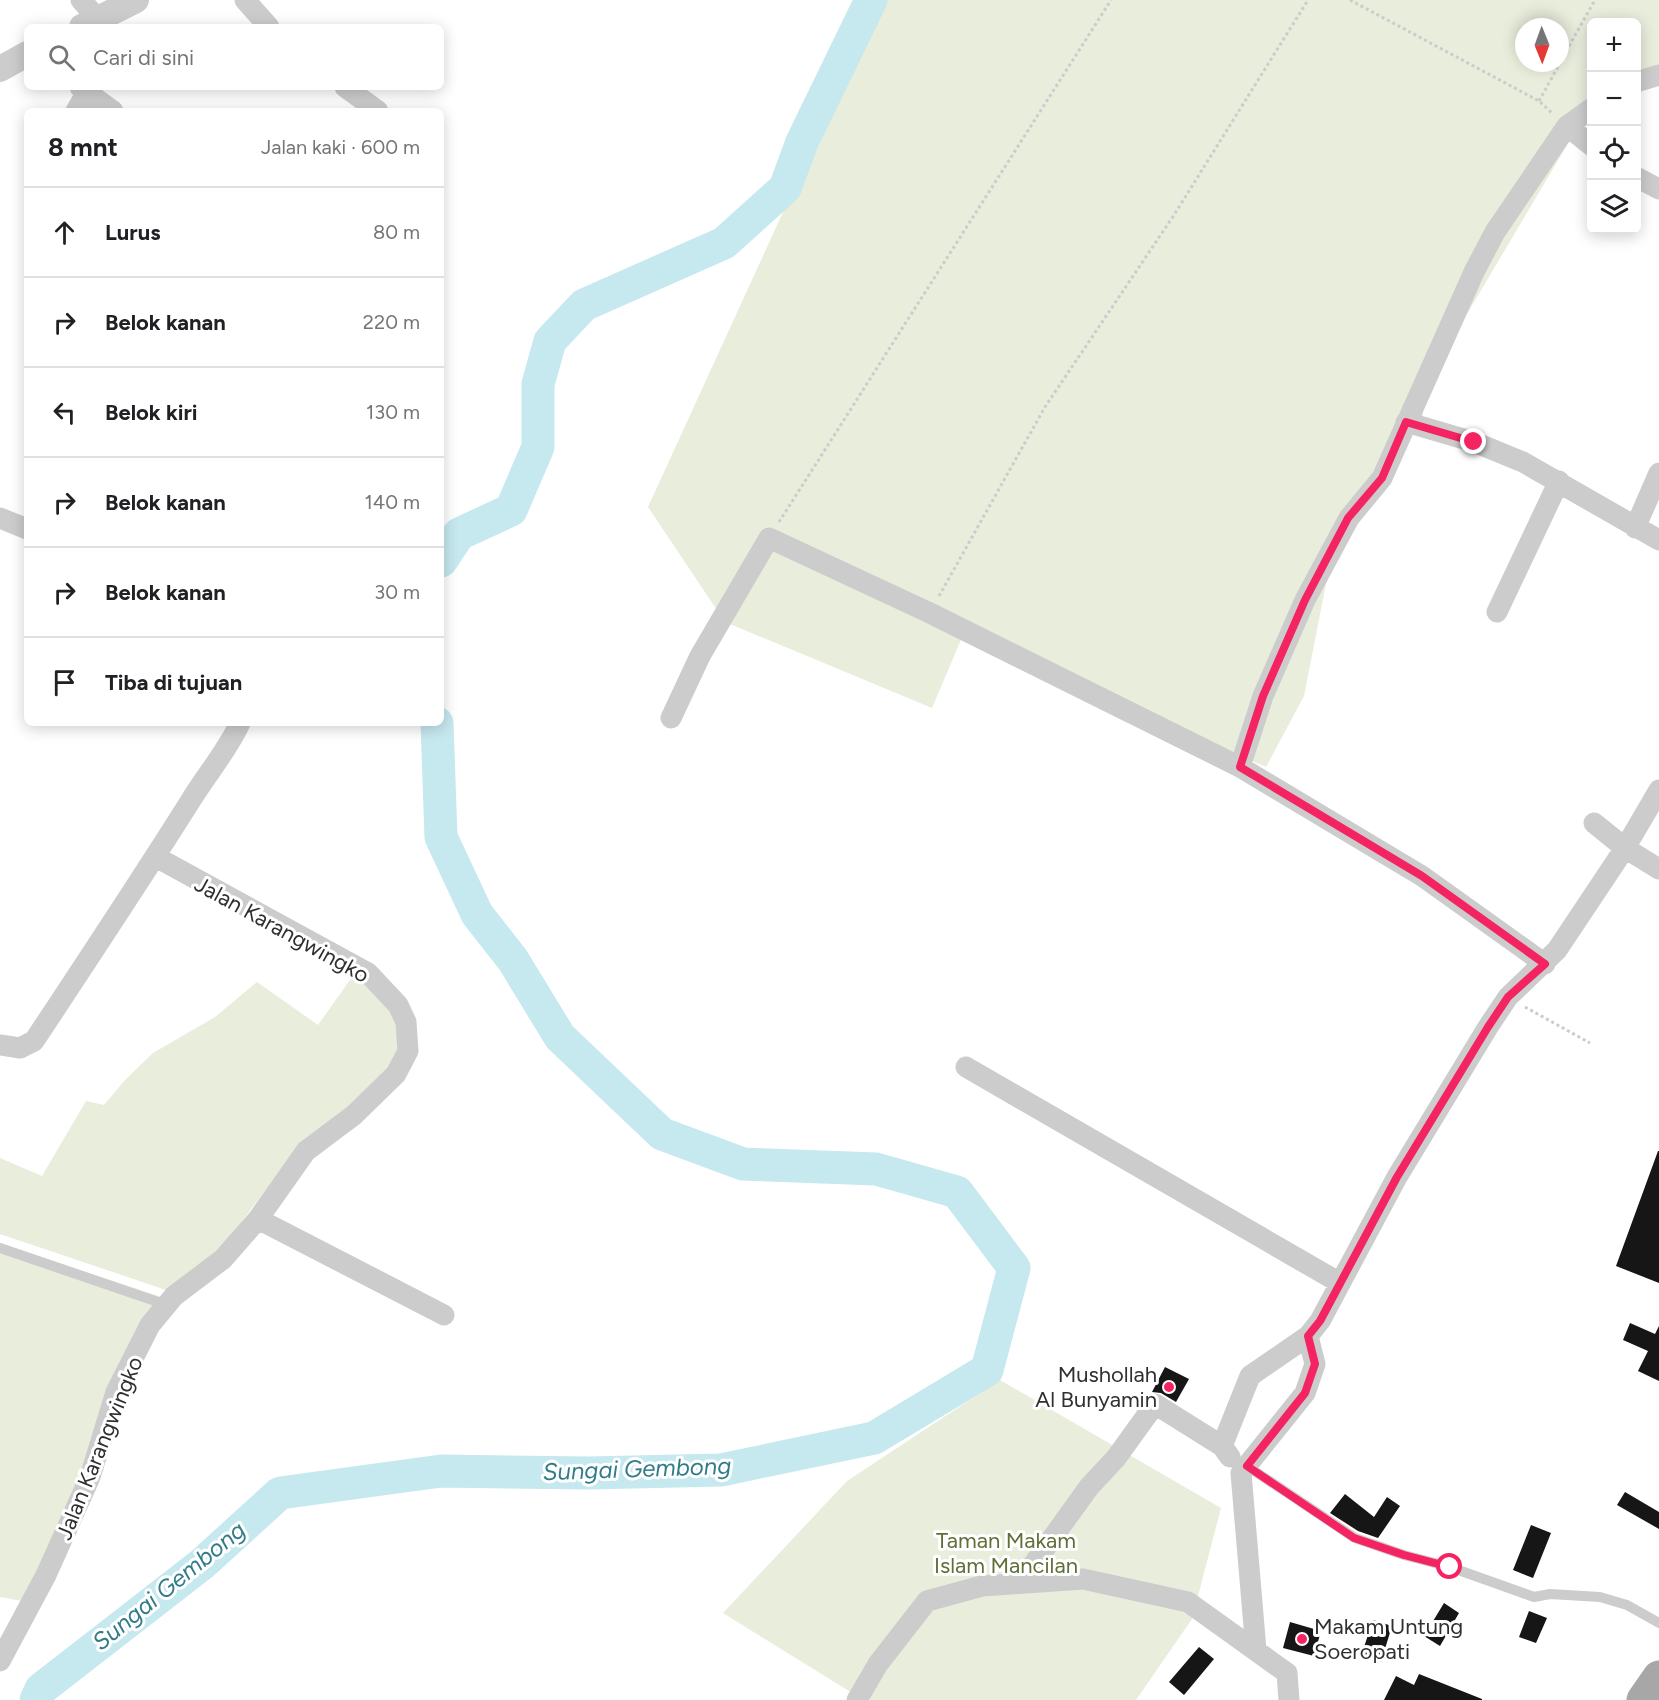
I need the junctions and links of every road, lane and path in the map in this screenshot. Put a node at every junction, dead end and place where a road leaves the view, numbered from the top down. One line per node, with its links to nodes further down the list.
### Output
1 (136, 0): 7 (street)
2 (245, 0): 8 (street)
3 (1111, 0): 32 (path)
4 (1308, 0): 35 (path)
5 (1350, 0): 17 (path)
6 (1595, 0): 9 (path)
7 (87, 15)
8 (266, 24)
9 (1569, 47)
10 (24, 56): 11 (street)
11 (0, 69)
12 (1555, 72): 17 (path)
13 (1659, 75): 14 (street)
14 (1641, 80)
15 (83, 90): 18 (street); 19 (street)
16 (349, 90): 20 (street)
17 (1539, 101): 22 (path)
18 (77, 108)
19 (109, 108)
20 (374, 108)
21 (1587, 112): 22 (street)
22 (1567, 126): 23 (street); 26 (street)
23 (1587, 142)
24 (1641, 180): 25 (street)
25 (1659, 189)
26 (1406, 422): 28 (street); 38 (street)
27 (1659, 473): 31 (street)
28 (1559, 481): 31 (street); 34 (street)
29 (0, 518): 30 (street)
30 (24, 528)
31 (1635, 528): 33 (street)
32 (769, 538): 35 (street); 36 (street)
33 (1659, 540)
34 (1497, 612)
35 (930, 613): 38 (street)
36 (671, 718)
37 (238, 726): 42 (street)
38 (1240, 767): 44 (street)
39 (1659, 790): 41 (street)
40 (1594, 823): 41 (street)
41 (1625, 848): 43 (street); 44 (street)
42 (156, 857): 47 (street); 49 (street, Jalan Karangwingko)
43 (1659, 869)
44 (1545, 964): 45 (street)
45 (1508, 997): 46 (path); 51 (street)
46 (1590, 1043)
47 (0, 1044)
48 (966, 1067): 51 (street)
49 (258, 1219): 52 (street, Jalan Karangwingko); 53 (street)
50 (0, 1248): 52 (lane)
51 (1340, 1283): 54 (street)
52 (167, 1305): 60 (street, Jalan Karangwingko)
53 (444, 1315)
54 (1308, 1336): 55 (street); 56 (street)
55 (1222, 1446): 56 (street); 57 (street)
56 (1244, 1469): 58 (lane); 59 (street)
57 (1020, 1583): 59 (street); 62 (street)
58 (1659, 1623)
59 (1256, 1650): 63 (street)
60 (0, 1661)
61 (1659, 1677): 64 (main road)
62 (857, 1700)
63 (1289, 1700)
64 (1643, 1700)

